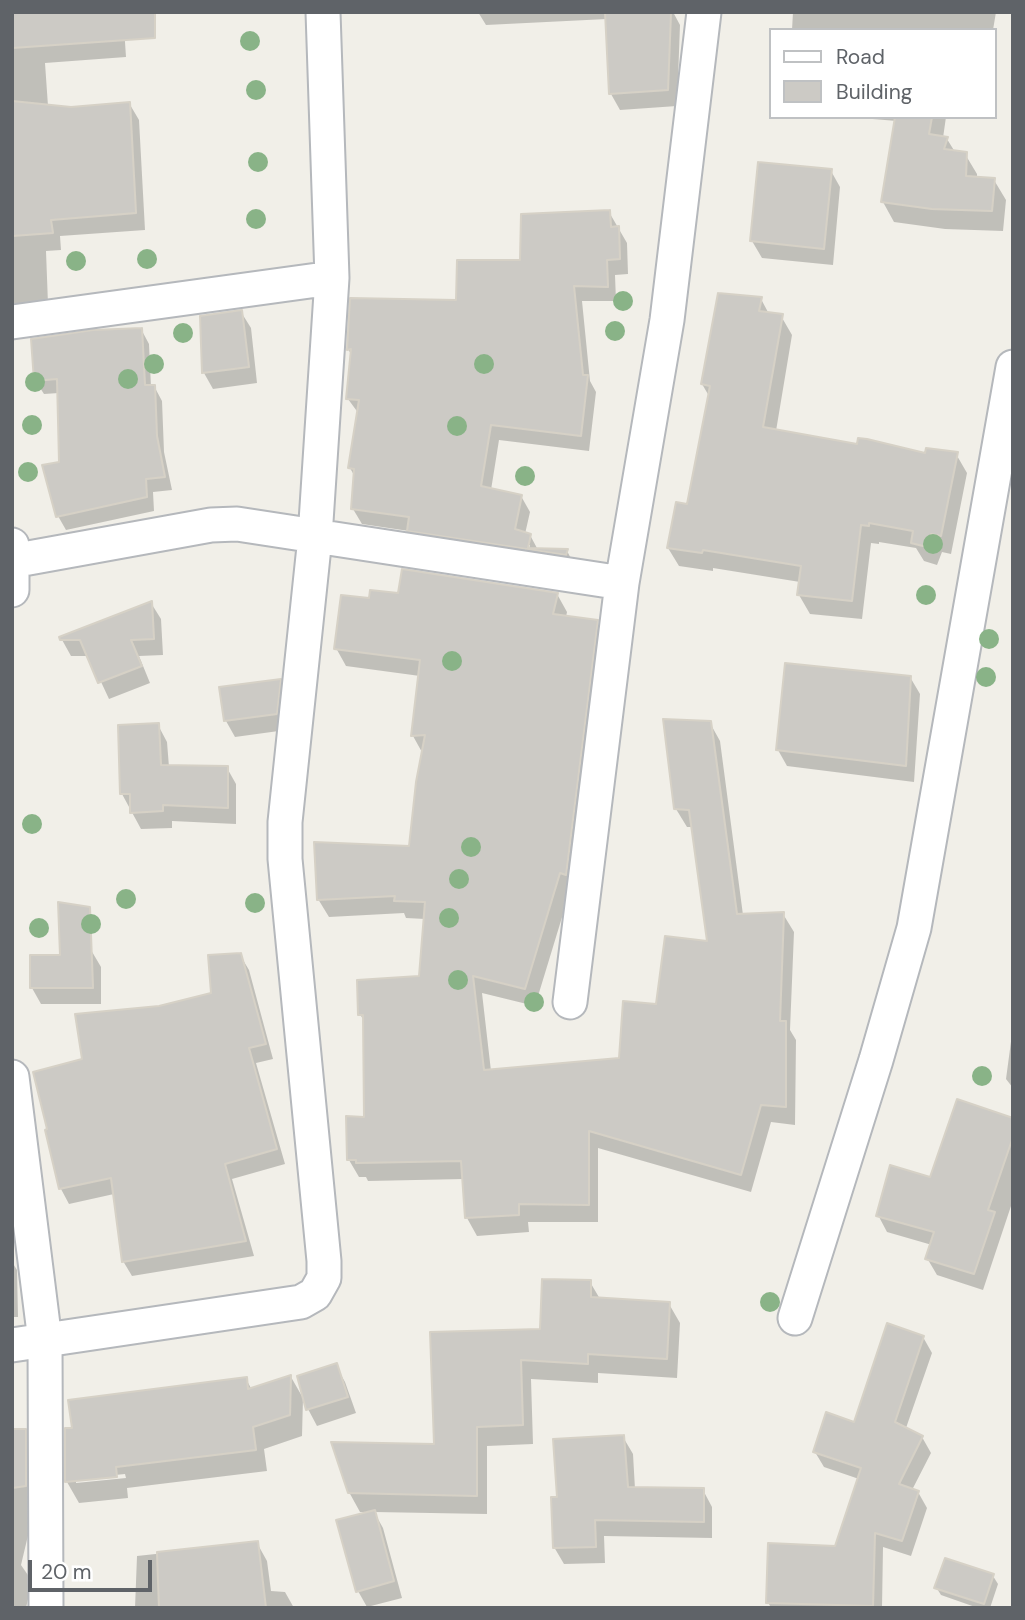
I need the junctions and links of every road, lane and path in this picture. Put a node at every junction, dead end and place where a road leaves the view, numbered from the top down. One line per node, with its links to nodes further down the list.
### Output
1 (323, 12): 3 (street)
2 (704, 12): 8 (street)
3 (332, 278): 4 (street); 6 (street)
4 (12, 322)
5 (1013, 367): 11 (street)
6 (315, 537): 7 (street); 8 (street); 12 (street)
7 (13, 564)
8 (622, 583): 9 (street)
9 (570, 1002)
10 (12, 1077): 12 (street)
11 (795, 1318)
12 (45, 1341): 13 (street); 14 (street)
13 (12, 1345)
14 (46, 1608)

